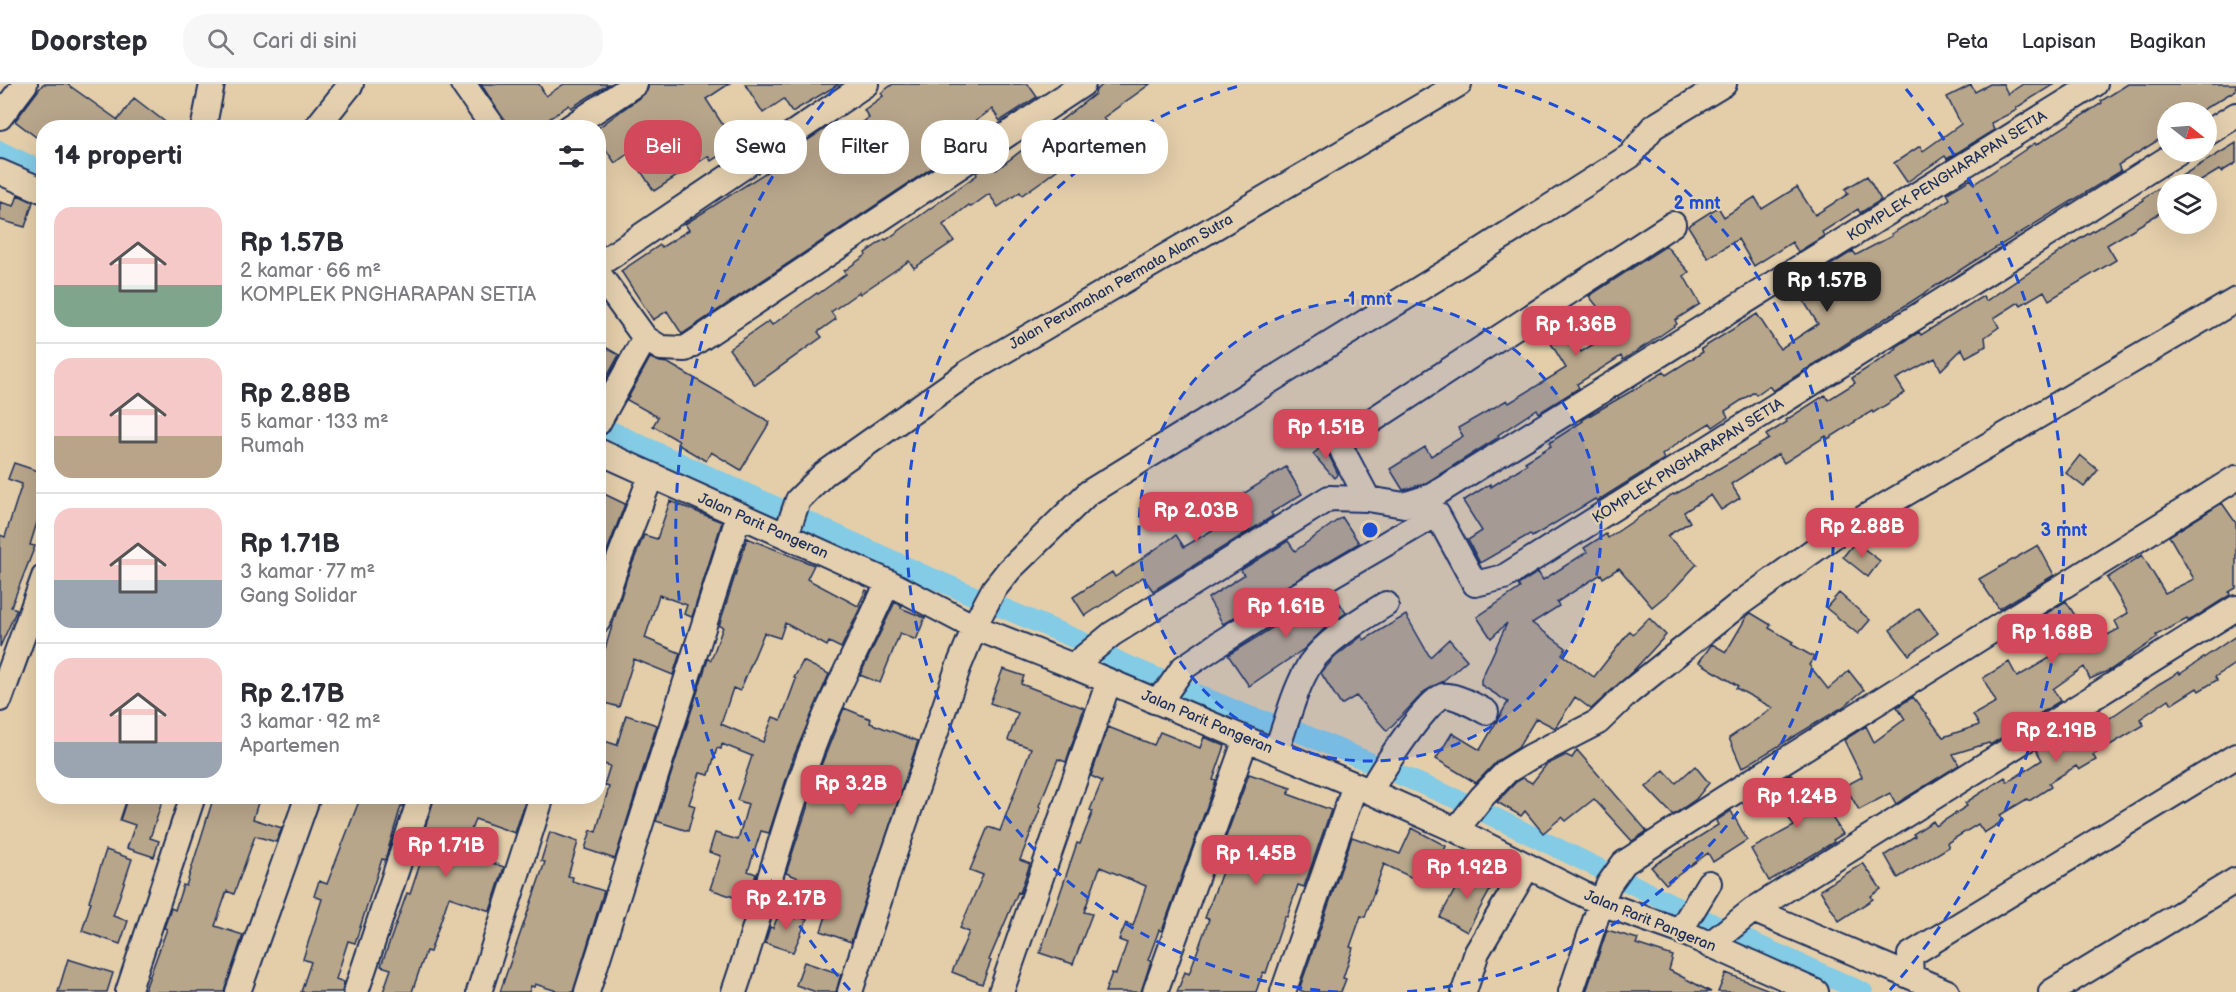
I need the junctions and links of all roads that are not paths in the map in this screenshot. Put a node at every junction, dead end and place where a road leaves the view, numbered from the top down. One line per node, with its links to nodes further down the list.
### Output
1 (25, 84): 12 (street)
2 (212, 84): 13 (street)
3 (351, 84): 14 (street)
4 (463, 84): 15 (street)
5 (635, 84): 16 (street)
6 (866, 84): 22 (street)
7 (1083, 84): 25 (street)
8 (1459, 84): 32 (street, Jalan Perumahan Permata Alam Sutra)
9 (1724, 84): 38 (street)
10 (2095, 84): 30 (street, KOMPLEK PENGHARAPAN SETIA)
11 (2236, 115): 17 (street)
12 (0, 117)
13 (207, 120)
14 (322, 120)
15 (488, 120)
16 (581, 120)
17 (2217, 127)
18 (2162, 162): 41 (street, KOMPLEK PNGHARAPAN SETIA)
19 (0, 172): 20 (street)
20 (36, 188)
21 (1673, 224): 30 (street)
22 (606, 260)
23 (606, 284): 25 (street)
24 (2236, 300): 52 (street)
25 (645, 338): 26 (street)
26 (606, 411)
27 (606, 455): 28 (street, Jalan Parit Pangeran)
28 (651, 476): 31 (street, Jalan Parit Pangeran); 34 (street)
29 (2236, 478): 56 (street)
30 (1368, 499): 39 (street, KOMPLEK PENGHARAPAN SETIA)
31 (739, 515): 32 (street, Jalan Parit Pangeran); 66 (street)
32 (787, 530): 33 (street, Jalan Parit Pangeran)
33 (888, 582): 38 (street, Jalan Parit Pangeran); 67 (street)
34 (606, 596)
35 (36, 599): 42 (street)
36 (1386, 604): 45 (street)
37 (2236, 608): 57 (street)
38 (976, 622): 39 (street, Jalan Parit Pangeran); 68 (street)
39 (1078, 662): 40 (street, Jalan Parit Pangeran)
40 (1109, 681): 41 (street, Jalan Parit Pangeran); 69 (street)
41 (1160, 696): 44 (street, Jalan Parit Pangeran)
42 (0, 699)
43 (1486, 712): 47 (street)
44 (1246, 739): 45 (street, Jalan Parit Pangeran); 70 (street)
45 (1278, 746): 47 (street, Jalan Parit Pangeran)
46 (2236, 756): 62 (street)
47 (1367, 786): 52 (street, Jalan Parit Pangeran); 71 (street)
48 (190, 804): 63 (street)
49 (305, 804): 61 (street)
50 (418, 804): 64 (street)
51 (539, 804): 65 (street)
52 (1459, 826): 53 (street, Jalan Parit Pangeran)
53 (1528, 866): 56 (street, Jalan Parit Pangeran); 72 (street)
54 (2236, 880): 75 (street)
55 (1704, 892): 58 (street)
56 (1605, 894): 58 (street, Jalan Parit Pangeran); 73 (street)
57 (1750, 913): 59 (street); 62 (street)
58 (1680, 931): 59 (street, Jalan Parit Pangeran)
59 (1715, 940): 60 (street, Jalan Parit Pangeran)
60 (1775, 984): 74 (street, Jalan Parit Pangeran)
61 (240, 985)
62 (1927, 986)
63 (128, 992)
64 (356, 992)
65 (479, 992)
66 (587, 992)
67 (734, 992)
68 (850, 992)
69 (1001, 992)
70 (1155, 992)
71 (1283, 992)
72 (1464, 992)
73 (1571, 992)
74 (1815, 992)
75 (2051, 992)

